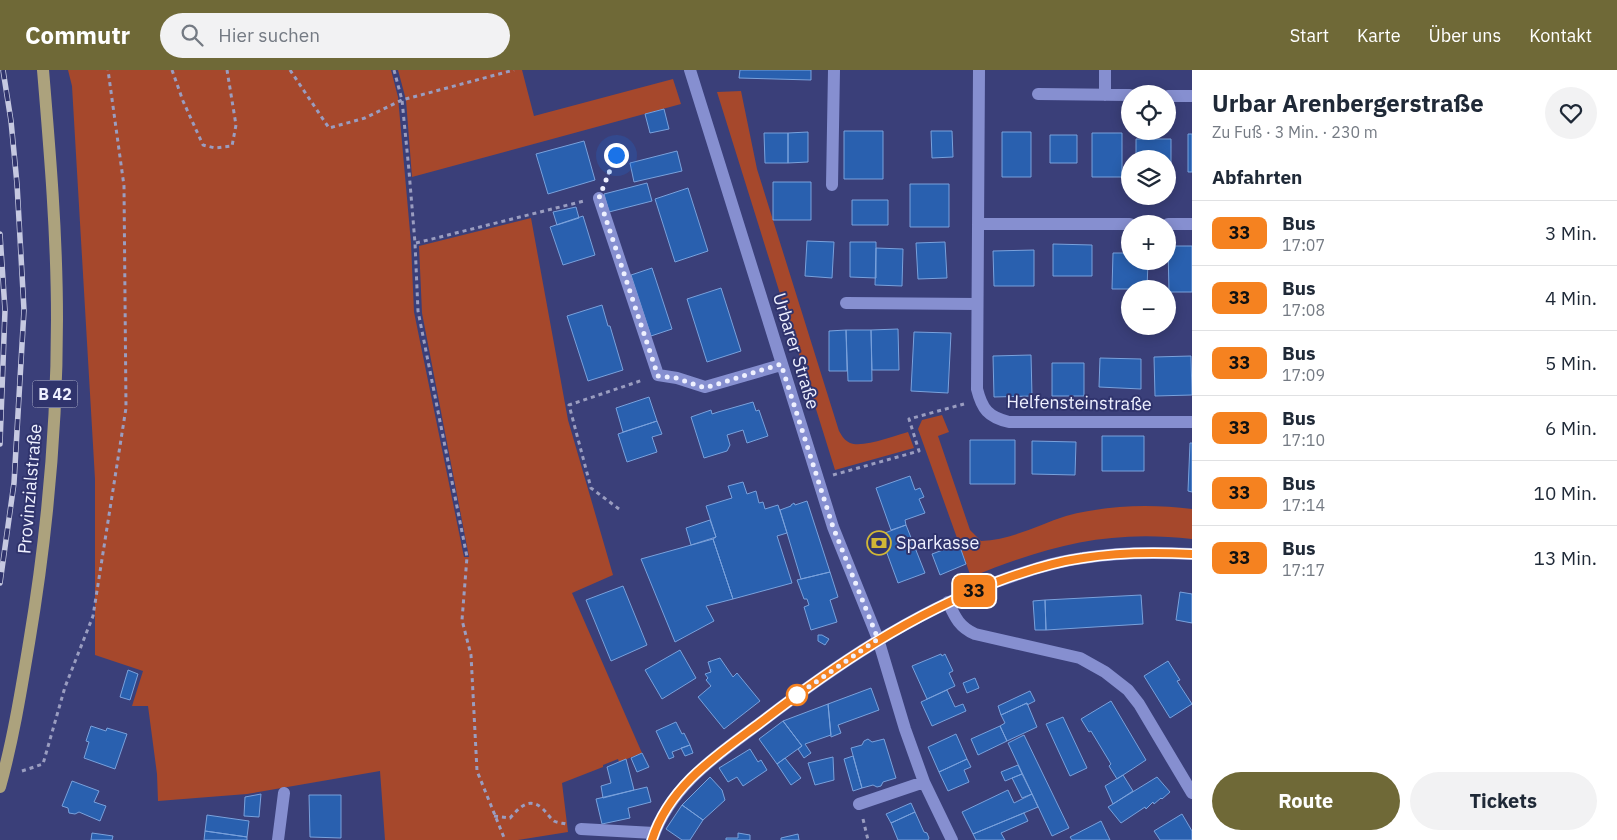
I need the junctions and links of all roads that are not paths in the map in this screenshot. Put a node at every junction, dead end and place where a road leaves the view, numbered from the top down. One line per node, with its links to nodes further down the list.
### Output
1 (43, 70): 25 (main road, Provinzialstraße / B 42)
2 (690, 70): 19 (street, Urbarer Straße)
3 (834, 70): 11 (street)
4 (979, 70): 13 (street)
5 (1105, 70): 7 (street)
6 (1038, 94): 7 (street)
7 (1105, 95): 8 (street)
8 (1121, 95)
9 (1176, 96): 10 (street)
10 (1192, 96)
11 (832, 186)
12 (599, 198): 19 (street)
13 (978, 224): 14 (street); 18 (street)
14 (1121, 224)
15 (1176, 224): 16 (street)
16 (1192, 224)
17 (846, 302): 18 (street)
18 (977, 304): 20 (street, Helfensteinstraße)
19 (781, 364): 23 (street, Urbarer Straße)
20 (1192, 422)
21 (1192, 554): 22 (street)
22 (948, 602): 23 (street); 27 (street)
23 (878, 639): 24 (street, Urbarer Straße); 30 (street)
24 (924, 782): 28 (street); 32 (street, Urbarer Straße)
25 (1, 783)
26 (284, 793): 31 (street)
27 (1192, 793)
28 (859, 804)
29 (581, 829): 30 (street)
30 (653, 837)
31 (278, 840)
32 (952, 840)

